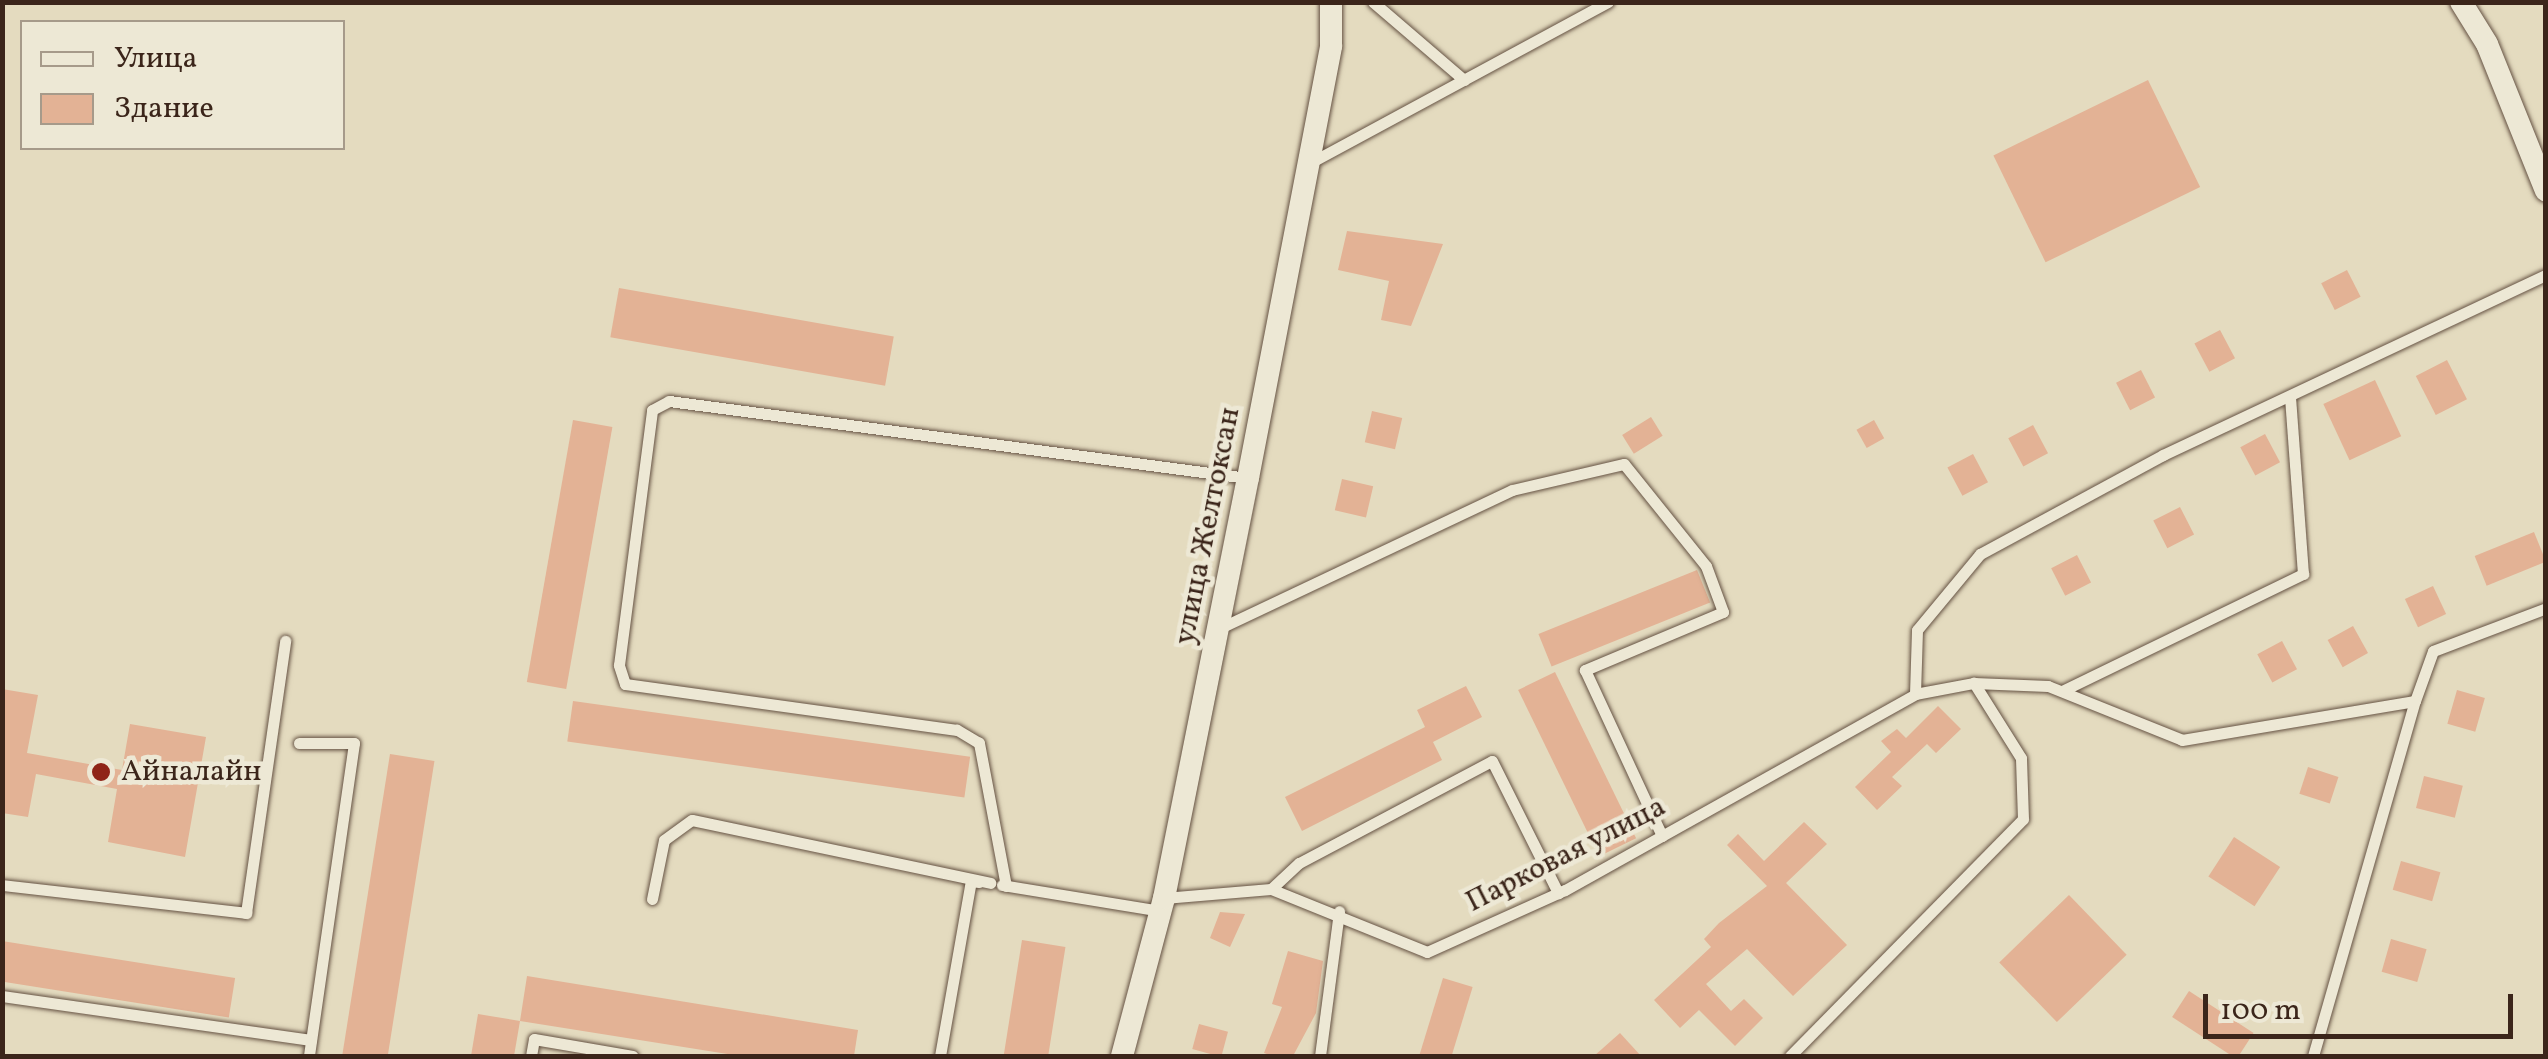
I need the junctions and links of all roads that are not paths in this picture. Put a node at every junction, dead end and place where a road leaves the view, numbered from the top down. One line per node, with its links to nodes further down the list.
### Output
1 (1331, 2): 6 (street, улица Желтоксан)
2 (1373, 2): 5 (lane)
3 (1608, 2): 5 (lane)
4 (2461, 2): 7 (street)
5 (1464, 80): 6 (lane)
6 (1308, 164): 10 (street, улица Желтоксан)
7 (2546, 191)
8 (2546, 275): 9 (lane)
9 (2290, 400): 15 (lane); 16 (lane)
10 (1248, 478): 12 (street, улица Желтоксан); 22 (lane)
11 (2546, 608): 17 (lane)
12 (1218, 629): 19 (lane); 26 (street, улица Желтоксан)
13 (286, 641): 21 (lane)
14 (1974, 683): 15 (lane, Парковая улица); 16 (lane, Парковая улица); 36 (lane)
15 (2063, 690): 17 (lane)
16 (1915, 694): 19 (lane, Парковая улица)
17 (2415, 700): 37 (lane)
18 (299, 743): 29 (lane)
19 (1662, 836): 24 (lane, Парковая улица)
20 (990, 884): 22 (lane, Парковая улица); 25 (lane, Парковая улица); 33 (lane)
21 (2, 886)
22 (1006, 886): 26 (lane, Парковая улица)
23 (1271, 889): 24 (lane); 26 (lane, Парковая улица); 27 (lane, Парковая улица)
24 (1558, 894): 27 (lane, Парковая улица)
25 (652, 899)
26 (1162, 905): 34 (street, улица Желтоксан)
27 (1339, 911): 35 (lane)
28 (2, 996): 29 (lane)
29 (312, 1040): 30 (lane)
30 (309, 1056)
31 (531, 1056): 32 (lane)
32 (633, 1056)
33 (940, 1056)
34 (1122, 1056)
35 (1320, 1056)
36 (1790, 1056)
37 (2313, 1056)

